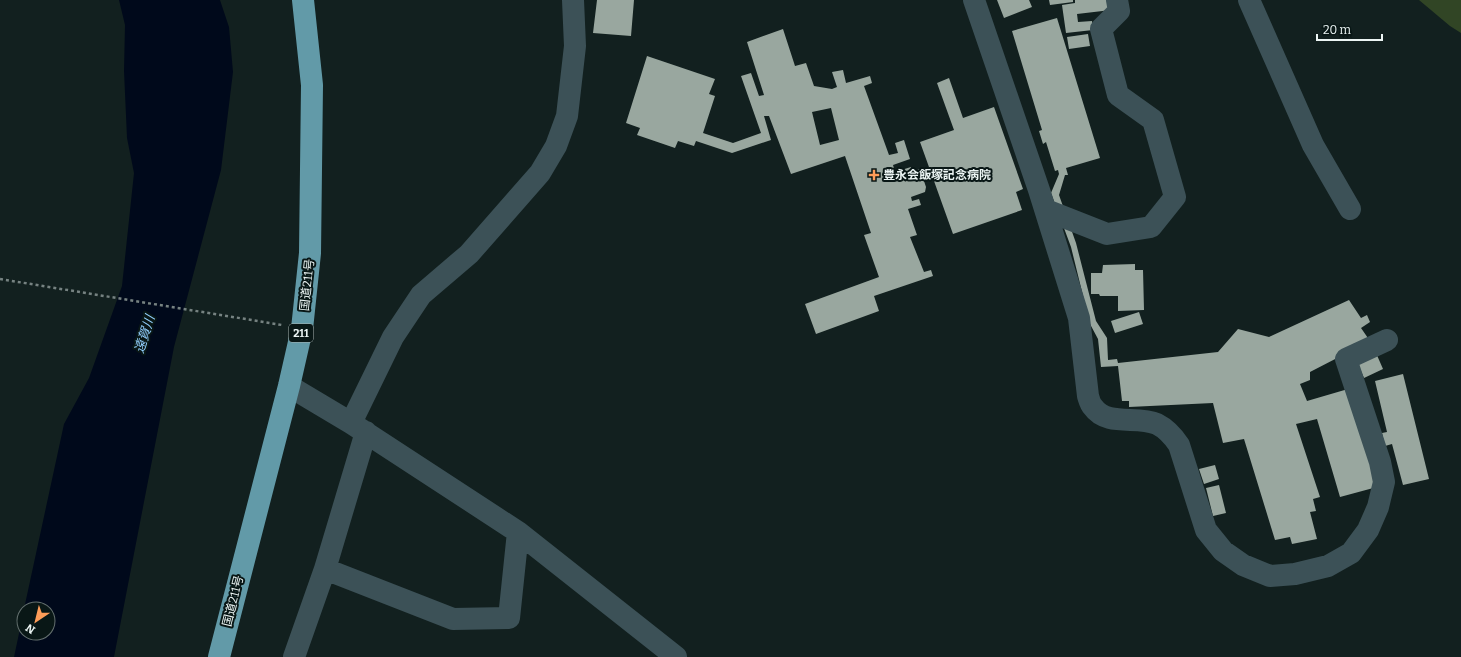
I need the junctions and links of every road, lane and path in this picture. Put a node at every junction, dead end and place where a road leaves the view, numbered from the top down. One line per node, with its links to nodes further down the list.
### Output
1 (303, 0): 11 (highway, 国道211号 / 211)
2 (573, 0): 12 (street)
3 (974, 0): 7 (street)
4 (1117, 0): 7 (street)
5 (1249, 0): 6 (street)
6 (1350, 209)
7 (1046, 210): 10 (street)
8 (0, 279): 9 (path)
9 (285, 325)
10 (1387, 340)
11 (289, 386): 12 (street); 15 (highway, 国道211号 / 211)
12 (358, 427): 13 (street); 14 (street)
13 (518, 532): 14 (street); 17 (street)
14 (325, 568): 16 (street)
15 (219, 657)
16 (294, 657)
17 (676, 657)

